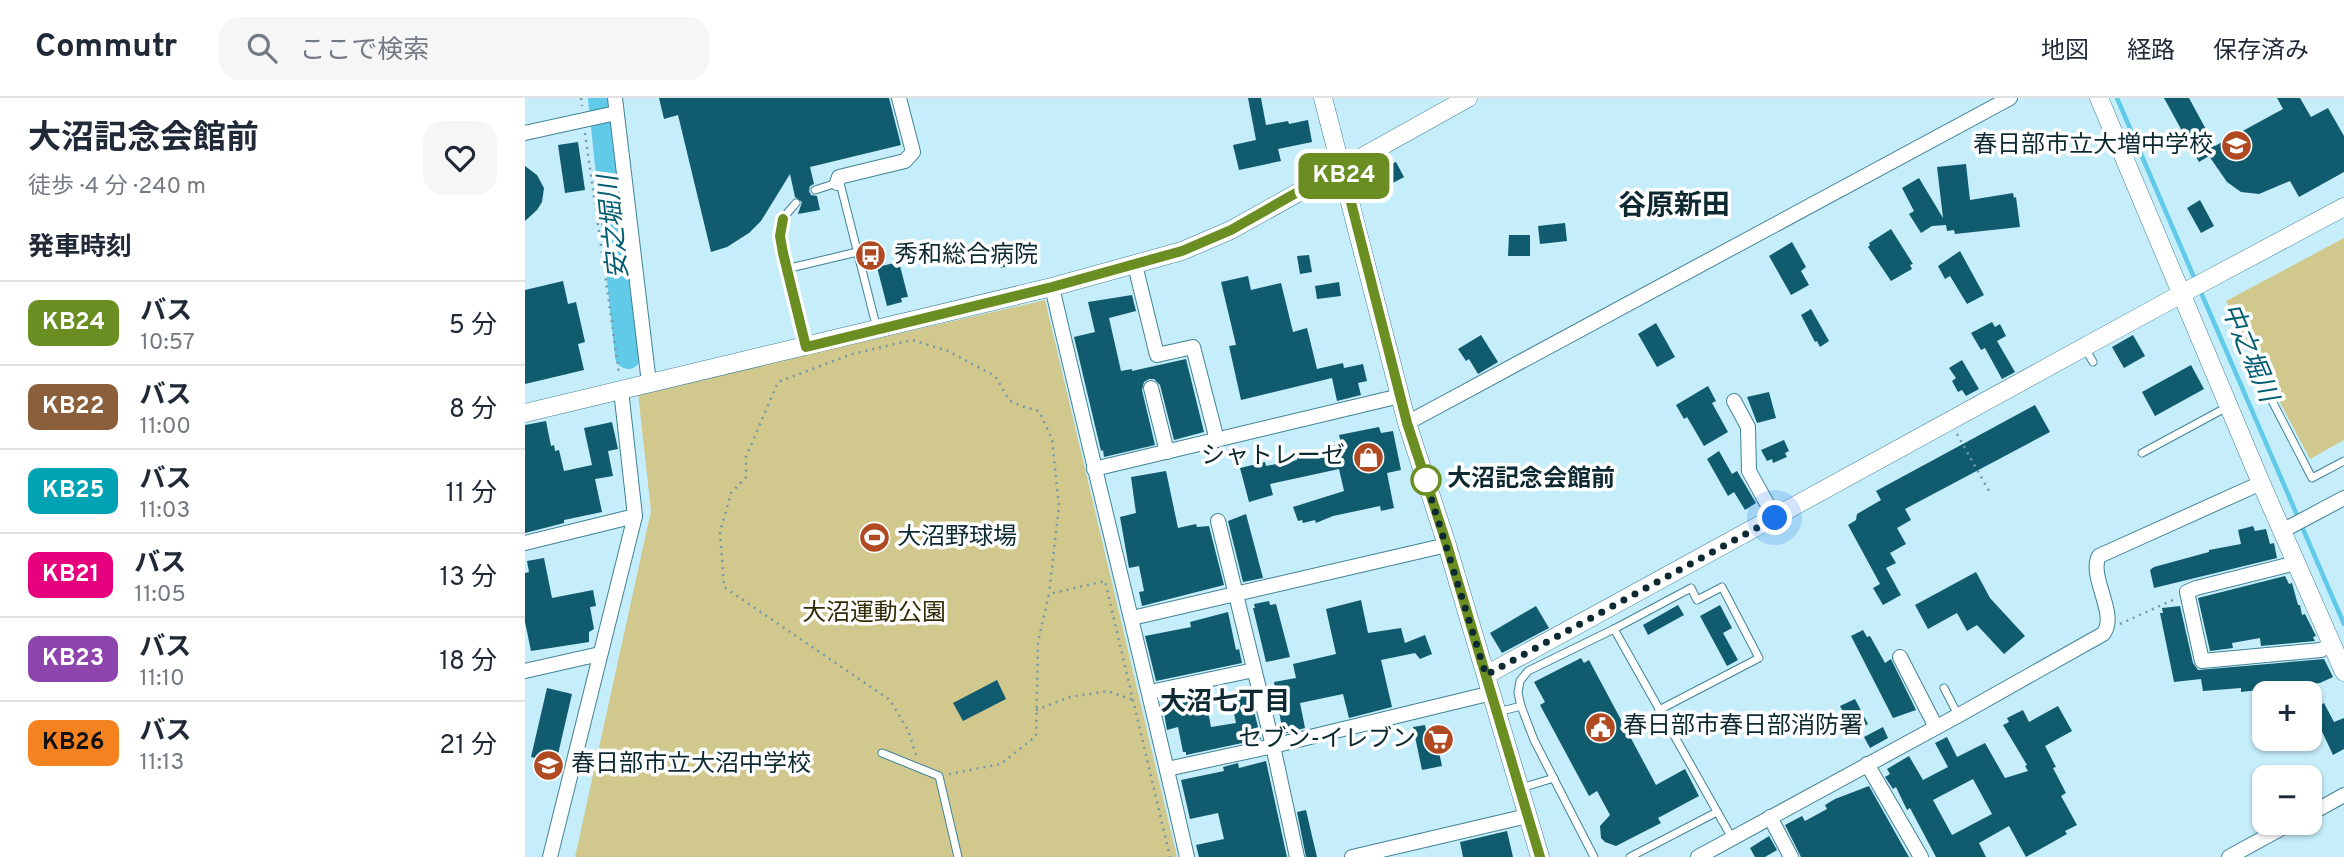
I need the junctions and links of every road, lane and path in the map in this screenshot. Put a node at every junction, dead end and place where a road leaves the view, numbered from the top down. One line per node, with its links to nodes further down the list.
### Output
1 (581, 98): 8 (path)
2 (899, 98): 11 (street)
3 (1323, 98): 10 (street)
4 (1468, 98): 10 (street)
5 (2010, 98): 31 (street)
6 (2099, 98): 19 (street)
7 (616, 105): 8 (street); 22 (street)
8 (583, 120): 9 (street); 24 (path)
9 (525, 133)
10 (1342, 167): 16 (street); 26 (street)
11 (837, 183): 12 (lane); 15 (lane)
12 (815, 190)
13 (796, 203): 17 (lane)
14 (2344, 207): 19 (street)
15 (857, 252): 17 (lane); 20 (lane)
16 (1135, 265): 18 (street); 32 (street)
17 (786, 270): 21 (lane)
18 (1052, 287): 20 (street); 36 (street)
19 (2183, 293): 28 (street); 30 (street)
20 (877, 329): 21 (street)
21 (806, 347): 22 (street)
22 (649, 383): 24 (street)
23 (1151, 388): 33 (street)
24 (621, 390): 29 (street); 40 (street)
25 (2269, 395): 35 (lane)
26 (1400, 396): 31 (street); 32 (street)
27 (1734, 401): 41 (street)
28 (2229, 405): 34 (lane); 37 (street)
29 (525, 413)
30 (1951, 421): 38 (path); 41 (street)
31 (1407, 423): 45 (street)
32 (1217, 440): 33 (street)
33 (1167, 452): 36 (street)
34 (2143, 453)
35 (2344, 461)
36 (1094, 470): 50 (street)
37 (2261, 483): 43 (street); 51 (street)
38 (1989, 491)
39 (2344, 498): 43 (street)
40 (635, 516): 44 (street); 54 (street)
41 (1775, 518): 59 (street)
42 (1218, 521): 49 (street)
43 (2293, 525): 46 (street)
44 (525, 543)
45 (1447, 545): 49 (street); 59 (street)
46 (2296, 563): 47 (street); 53 (street)
47 (2187, 592): 51 (path); 53 (street)
48 (1049, 594): 63 (path); 65 (path); 72 (path)
49 (1236, 594): 50 (street); 56 (street)
50 (1132, 618): 61 (street)
51 (2107, 626): 68 (street)
52 (1613, 629): 64 (lane); 66 (lane); 66 (lane)
53 (2332, 644): 58 (street)
54 (600, 654): 57 (street); 85 (street)
55 (1900, 657): 69 (street)
56 (1255, 670): 61 (street); 70 (street)
57 (525, 671)
58 (2344, 672)
59 (1486, 675): 62 (street)
60 (1944, 688): 68 (lane)
61 (1150, 692): 74 (street)
62 (1492, 693): 67 (street); 70 (street)
63 (1133, 700): 65 (path); 87 (path)
64 (1521, 706): 67 (lane); 76 (lane)
65 (1036, 710): 75 (path)
66 (1659, 710): 80 (lane)
67 (1497, 712): 77 (street)
68 (1959, 715): 69 (street)
69 (1937, 727): 73 (street)
70 (1273, 746): 74 (street); 89 (street)
71 (882, 753): 75 (lane)
72 (917, 757)
73 (1867, 764): 82 (street); 96 (street)
74 (1167, 769): 88 (street)
75 (939, 776): 86 (lane)
76 (1554, 778): 77 (lane); 92 (lane)
77 (1519, 788): 81 (street)
78 (2344, 795): 79 (street)
79 (2322, 807)
80 (1717, 812): 84 (lane); 93 (lane)
81 (1527, 816): 90 (street); 91 (street)
82 (1770, 817): 84 (street); 95 (street)
83 (2269, 835): 97 (street)
84 (1732, 838): 94 (street)
85 (550, 857)
86 (958, 857)
87 (1170, 857)
88 (1187, 857)
89 (1297, 857)
90 (1352, 857)
91 (1540, 857)
92 (1594, 857)
93 (1630, 857)
94 (1697, 857)
95 (1791, 857)
96 (1921, 857)
97 (2229, 857)

